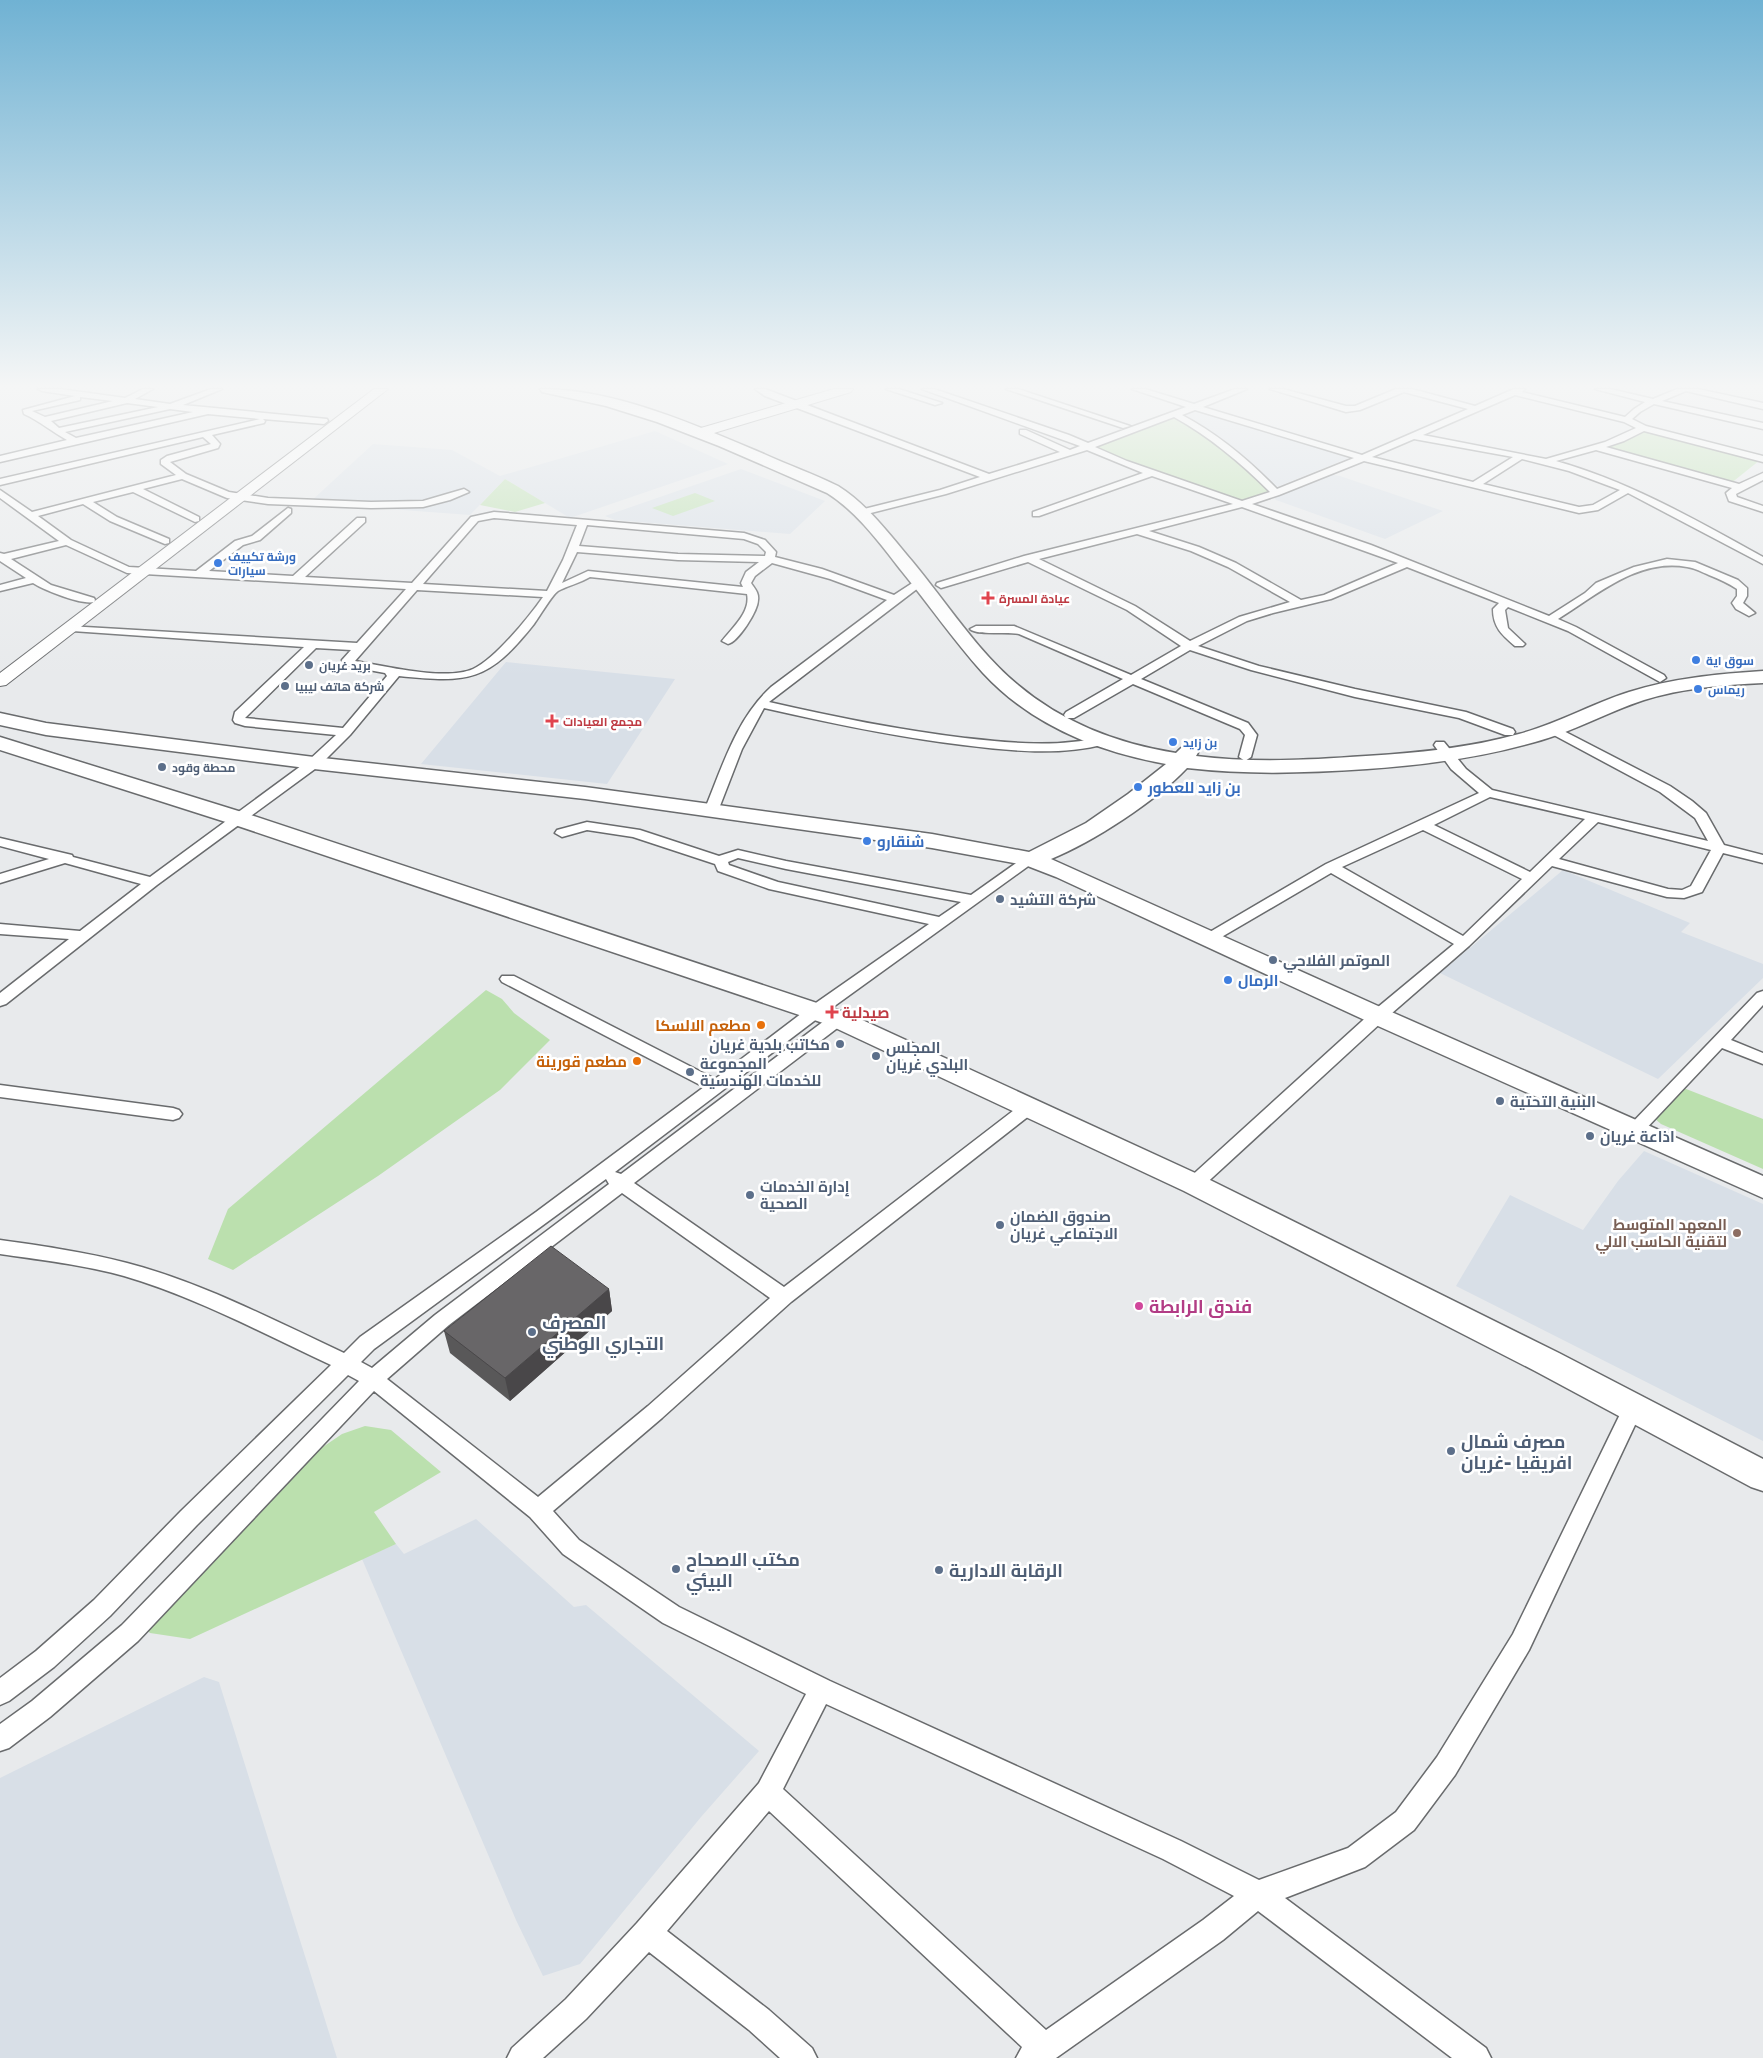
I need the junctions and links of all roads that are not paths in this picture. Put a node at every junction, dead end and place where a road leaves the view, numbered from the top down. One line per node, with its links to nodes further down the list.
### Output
1 (145, 485): 16 (street)
2 (206, 485): 21 (street)
3 (247, 485): 21 (main road)
4 (249, 485): 21 (main road)
5 (820, 485): 26 (main road)
6 (966, 485): 26 (street)
7 (1117, 485): 27 (street)
8 (1192, 485): 23 (street)
9 (1268, 485): 19 (street)
10 (1296, 485): 19 (street)
11 (1480, 485): 17 (street)
12 (1616, 485): 17 (street)
13 (1733, 485): 15 (street)
14 (1744, 485): 15 (street)
15 (1740, 487): 24 (street)
16 (133, 488): 22 (street); 29 (street)
17 (1627, 490): 39 (street)
18 (464, 492): 21 (street)
19 (1276, 493): 23 (street)
20 (0, 494): 28 (street)
21 (234, 496): 29 (main road); 43 (main road)
22 (85, 500): 28 (street); 33 (street)
23 (1244, 503): 32 (street); 40 (street)
24 (1763, 509)
25 (288, 511): 45 (street)
26 (872, 514): 48 (main road); 50 (main road)
27 (1036, 514)
28 (31, 516): 34 (street)
29 (195, 519): 33 (main road)
30 (361, 520): 47 (street)
31 (583, 523): 35 (street); 38 (street); 49 (street)
32 (1139, 531): 37 (street); 56 (street)
33 (165, 541): 42 (main road)
34 (67, 542): 36 (street); 42 (street)
35 (574, 549): 38 (street); 53 (street)
36 (1, 557): 41 (street)
37 (1028, 558): 50 (street); 65 (street)
38 (770, 559): 52 (street); 54 (street)
39 (1763, 561)
40 (1407, 564): 55 (street); 56 (street)
41 (14, 566): 44 (street); 46 (street)
42 (127, 570): 43 (street); 57 (main road)
43 (146, 570): 45 (street); 57 (main road)
44 (0, 571)
45 (200, 572): 47 (street)
46 (35, 579): 51 (street); 57 (street)
47 (296, 580): 49 (street)
48 (921, 582): 54 (street); 81 (main road)
49 (414, 585): 53 (street); 66 (street)
50 (941, 585): 61 (main road)
51 (0, 588)
52 (752, 591): 53 (street); 62 (street)
53 (553, 592): 69 (street)
54 (896, 599): 74 (street)
55 (1506, 602): 59 (street); 63 (street)
56 (1301, 604): 65 (street)
57 (88, 605): 60 (main road); 67 (main road)
58 (1749, 613): 59 (street)
59 (1552, 619): 72 (street)
60 (72, 628): 64 (street); 73 (main road)
61 (976, 629): 71 (street); 75 (main road)
62 (728, 641)
63 (1518, 644)
64 (312, 645): 66 (street); 79 (street)
65 (1189, 646): 71 (street); 80 (street)
66 (360, 647): 69 (street)
67 (0, 665)
68 (1763, 667): 72 (main road)
69 (393, 672): 79 (street)
70 (1763, 677): 78 (main road)
71 (1132, 678): 75 (street); 85 (street)
72 (1660, 678): 80 (main road)
73 (0, 681)
74 (760, 704): 81 (street); 89 (street)
75 (1070, 715): 84 (main road)
76 (0, 719): 77 (main road)
77 (46, 729): 82 (main road); 86 (main road)
78 (1554, 730): 83 (main road); 96 (street)
79 (346, 732): 86 (street)
80 (1509, 732): 83 (main road)
81 (1109, 743): 84 (main road); 87 (main road)
82 (7, 745): 91 (main road)
83 (1443, 750): 85 (main road); 88 (street)
84 (1176, 754): 85 (main road); 87 (main road)
85 (1243, 762): 87 (main road)
86 (314, 763): 89 (main road); 91 (street)
87 (1148, 789): 94 (main road)
88 (1488, 793): 90 (street); 92 (street)
89 (711, 811): 98 (main road)
90 (1595, 817): 96 (street); 101 (street)
91 (240, 818): 105 (street); 116 (main road)
92 (1423, 825): 102 (street); 103 (street)
93 (562, 833): 100 (street)
94 (1078, 838): 98 (main road); 106 (main road)
95 (0, 842): 97 (street)
96 (1719, 848): 99 (street); 101 (street)
97 (67, 858): 104 (street); 105 (street)
98 (1031, 859): 106 (main road); 107 (street)
99 (1763, 859)
100 (721, 861): 107 (street); 108 (street)
101 (1549, 861): 103 (street)
102 (1331, 867): 111 (street); 112 (street)
103 (1531, 878): 112 (street)
104 (0, 879)
105 (152, 882): 110 (street)
106 (1084, 882): 111 (main road)
107 (974, 900): 108 (street)
108 (941, 922): 116 (street)
109 (0, 929): 110 (street)
110 (81, 936): 115 (street)
111 (1208, 939): 117 (main road)
112 (1464, 943): 117 (street)
113 (508, 979): 120 (street)
114 (1763, 996): 118 (street)
115 (0, 1001)
116 (827, 1015): 120 (street); 122 (main road); 126 (street)
117 (1378, 1016): 124 (main road); 127 (street)
118 (1719, 1041): 119 (street); 124 (street)
119 (1763, 1059)
120 (716, 1086): 125 (street)
121 (0, 1091): 123 (street)
122 (1028, 1108): 127 (main road); 130 (street)
123 (173, 1114)
124 (1635, 1130): 128 (main road)
125 (602, 1171): 126 (street); 131 (street)
126 (622, 1183): 130 (street); 132 (street)
127 (1194, 1184): 133 (main road)
128 (1763, 1188)
129 (0, 1247): 131 (street)
130 (784, 1297): 135 (street)
131 (345, 1363): 132 (street); 137 (street)
132 (373, 1380): 135 (street); 138 (street)
133 (1633, 1408): 134 (main road); 140 (street)
134 (1763, 1476)
135 (538, 1510): 136 (street)
136 (821, 1689): 139 (street); 140 (street)
137 (0, 1693)
138 (0, 1739)
139 (768, 1792): 141 (street); 142 (street)
140 (1258, 1894): 142 (street); 145 (street)
141 (647, 1934): 143 (street); 144 (street)
142 (1038, 2053)
143 (522, 2058)
144 (802, 2058)
145 (1476, 2058)

